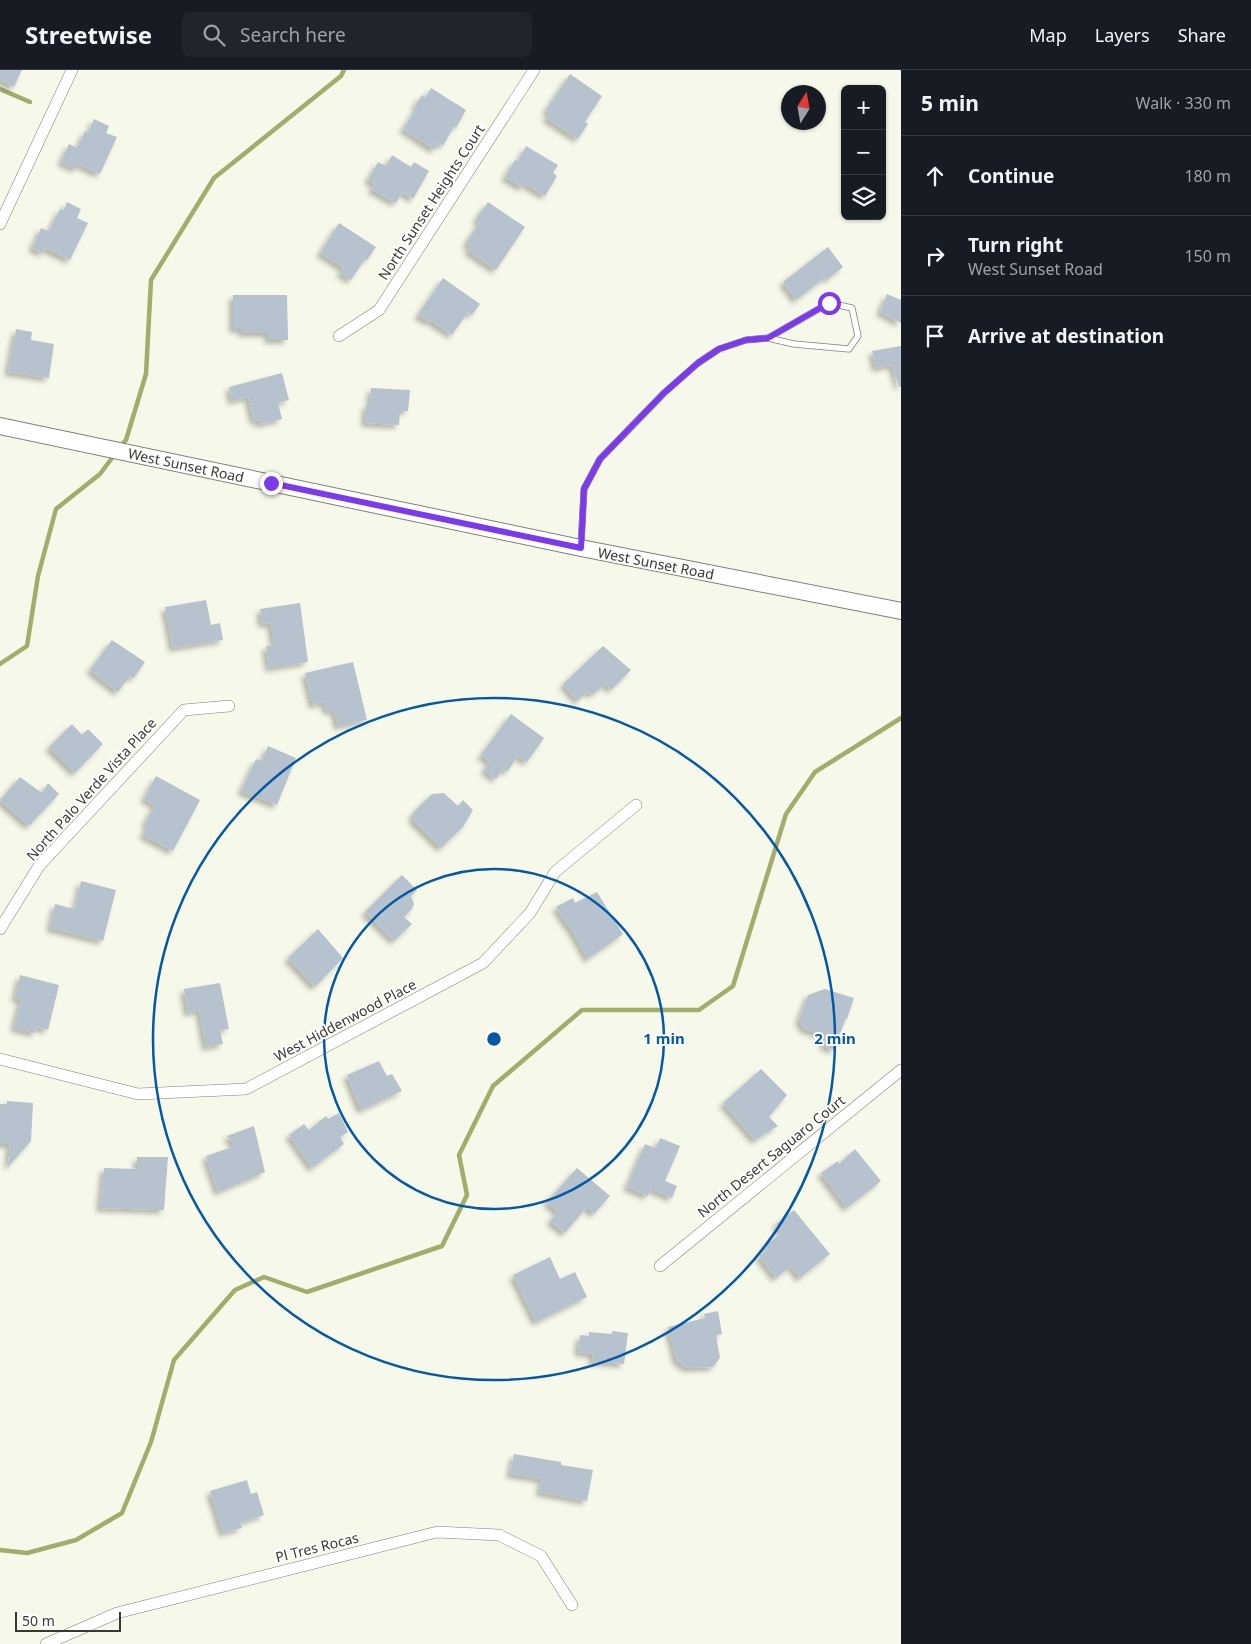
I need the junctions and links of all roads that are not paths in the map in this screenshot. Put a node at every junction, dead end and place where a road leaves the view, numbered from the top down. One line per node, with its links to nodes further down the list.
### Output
1 (72, 70): 3 (street)
2 (534, 70): 4 (street, North Sunset Heights Court)
3 (0, 224)
4 (339, 336)
5 (768, 338): 5 (lane); 7 (lane)
6 (0, 426): 7 (street, West Sunset Road)
7 (581, 548): 8 (street, West Sunset Road)
8 (901, 611)
9 (229, 706): 11 (street, North Palo Verde Vista Place)
10 (636, 804): 12 (street, West Hiddenwood Place)
11 (0, 929)
12 (0, 1059)
13 (901, 1070): 14 (street, North Desert Saguaro Court)
14 (660, 1266)
15 (572, 1605): 16 (street, Pl Tres Rocas)
16 (46, 1644)

